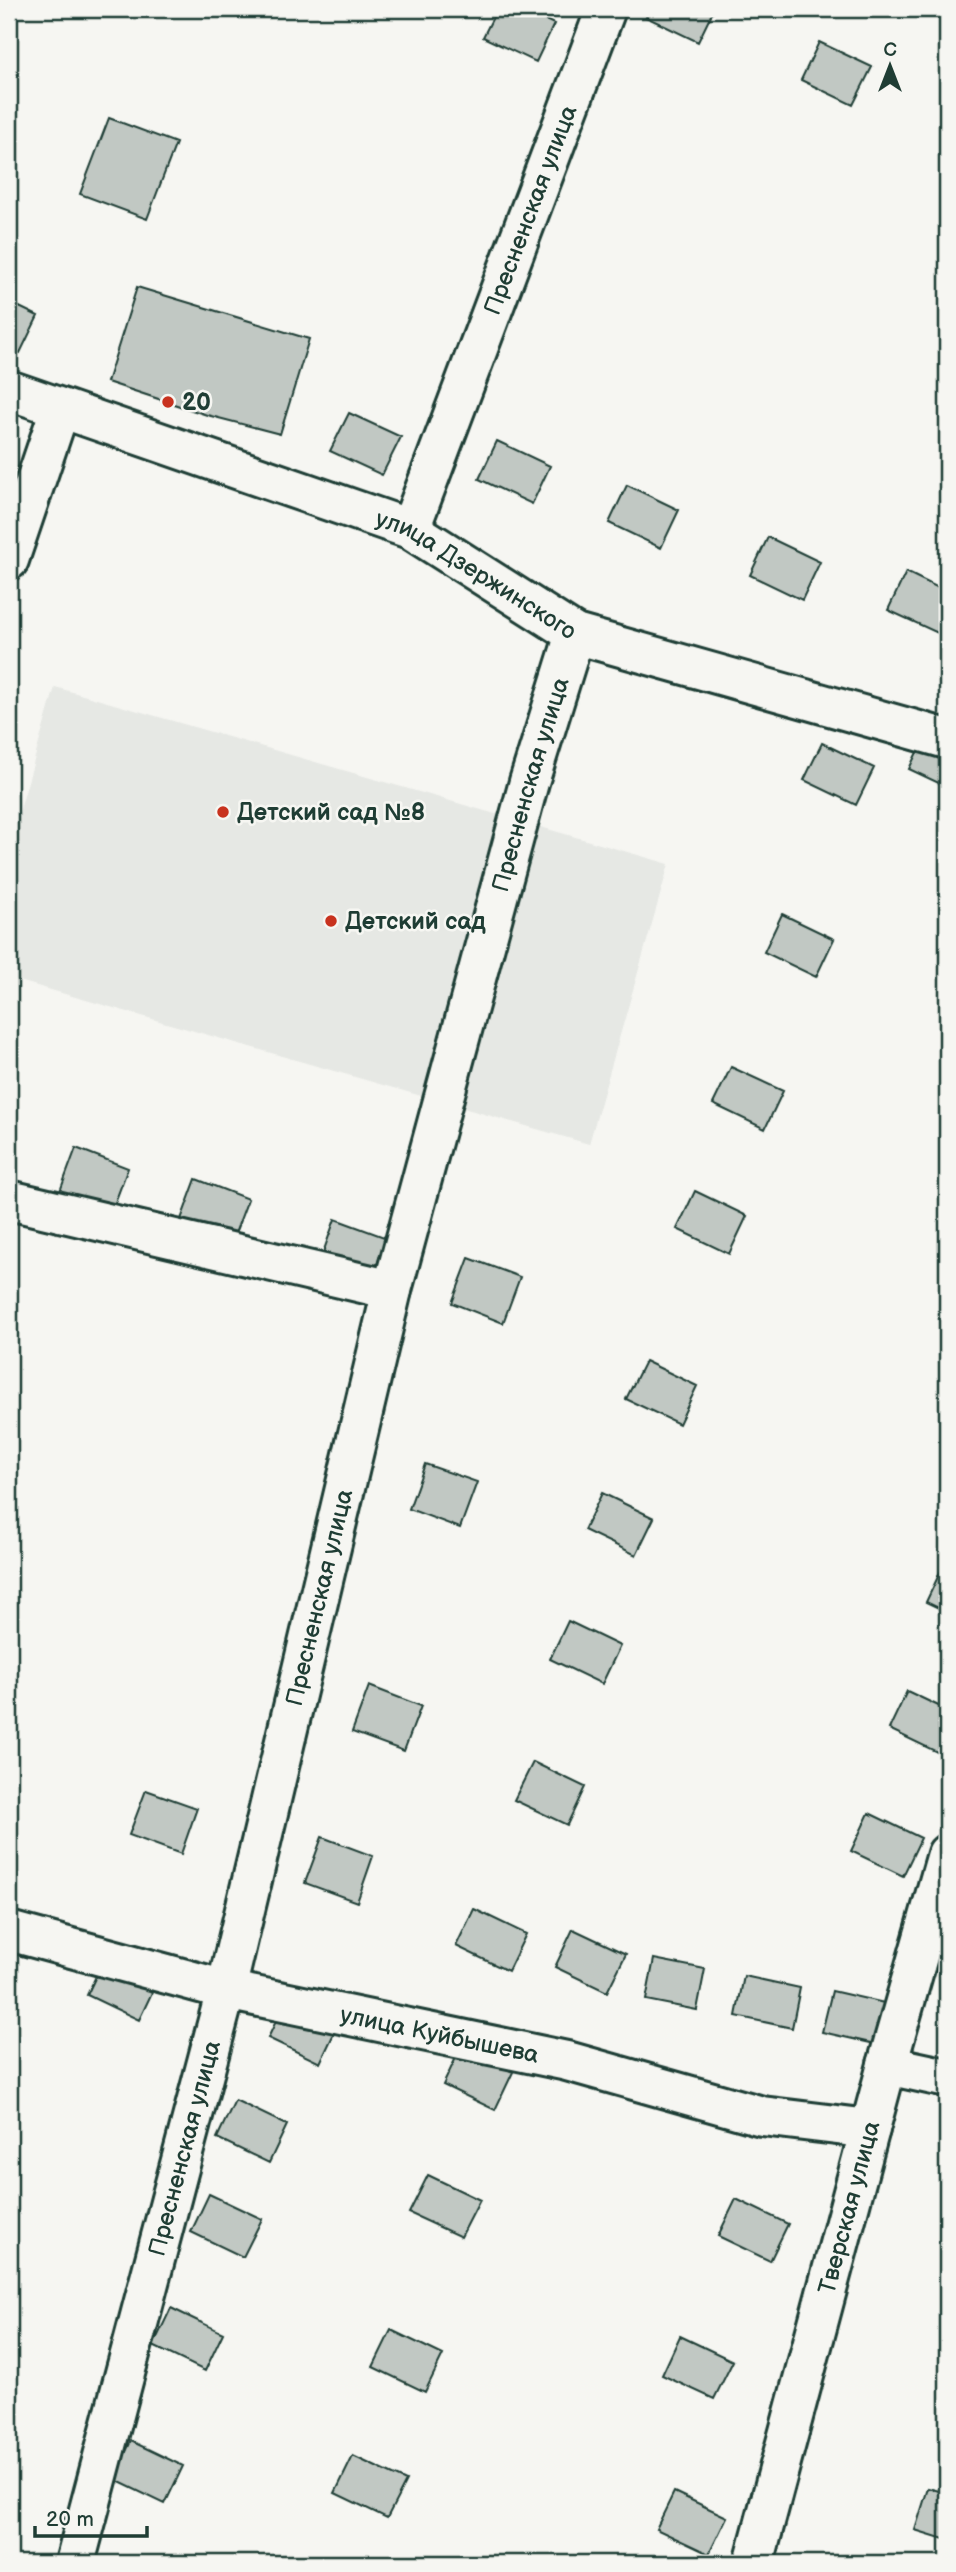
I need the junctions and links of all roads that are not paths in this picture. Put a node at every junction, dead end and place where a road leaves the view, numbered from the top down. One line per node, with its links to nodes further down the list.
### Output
1 (606, 9): 4 (street, Пресненская улица)
2 (9, 390): 3 (street, улица Дзержинского)
3 (61, 409): 4 (street, улица Дзержинского); 5 (street)
4 (410, 529): 6 (street, улица Дзержинского)
5 (9, 560)
6 (575, 634): 7 (street, улица Дзержинского); 9 (street, Пресненская улица)
7 (947, 739)
8 (9, 1200): 9 (street)
9 (392, 1290): 12 (street, Пресненская улица)
10 (947, 1854): 13 (street, Тверская улица)
11 (9, 1931): 12 (street, улица Куйбышева)
12 (226, 1990): 15 (street, улица Куйбышева); 16 (street, Пресненская улица)
13 (887, 2065): 14 (street); 15 (street, Тверская улица)
14 (947, 2078)
15 (870, 2129): 17 (street, Тверская улица)
16 (75, 2563)
17 (754, 2563)

